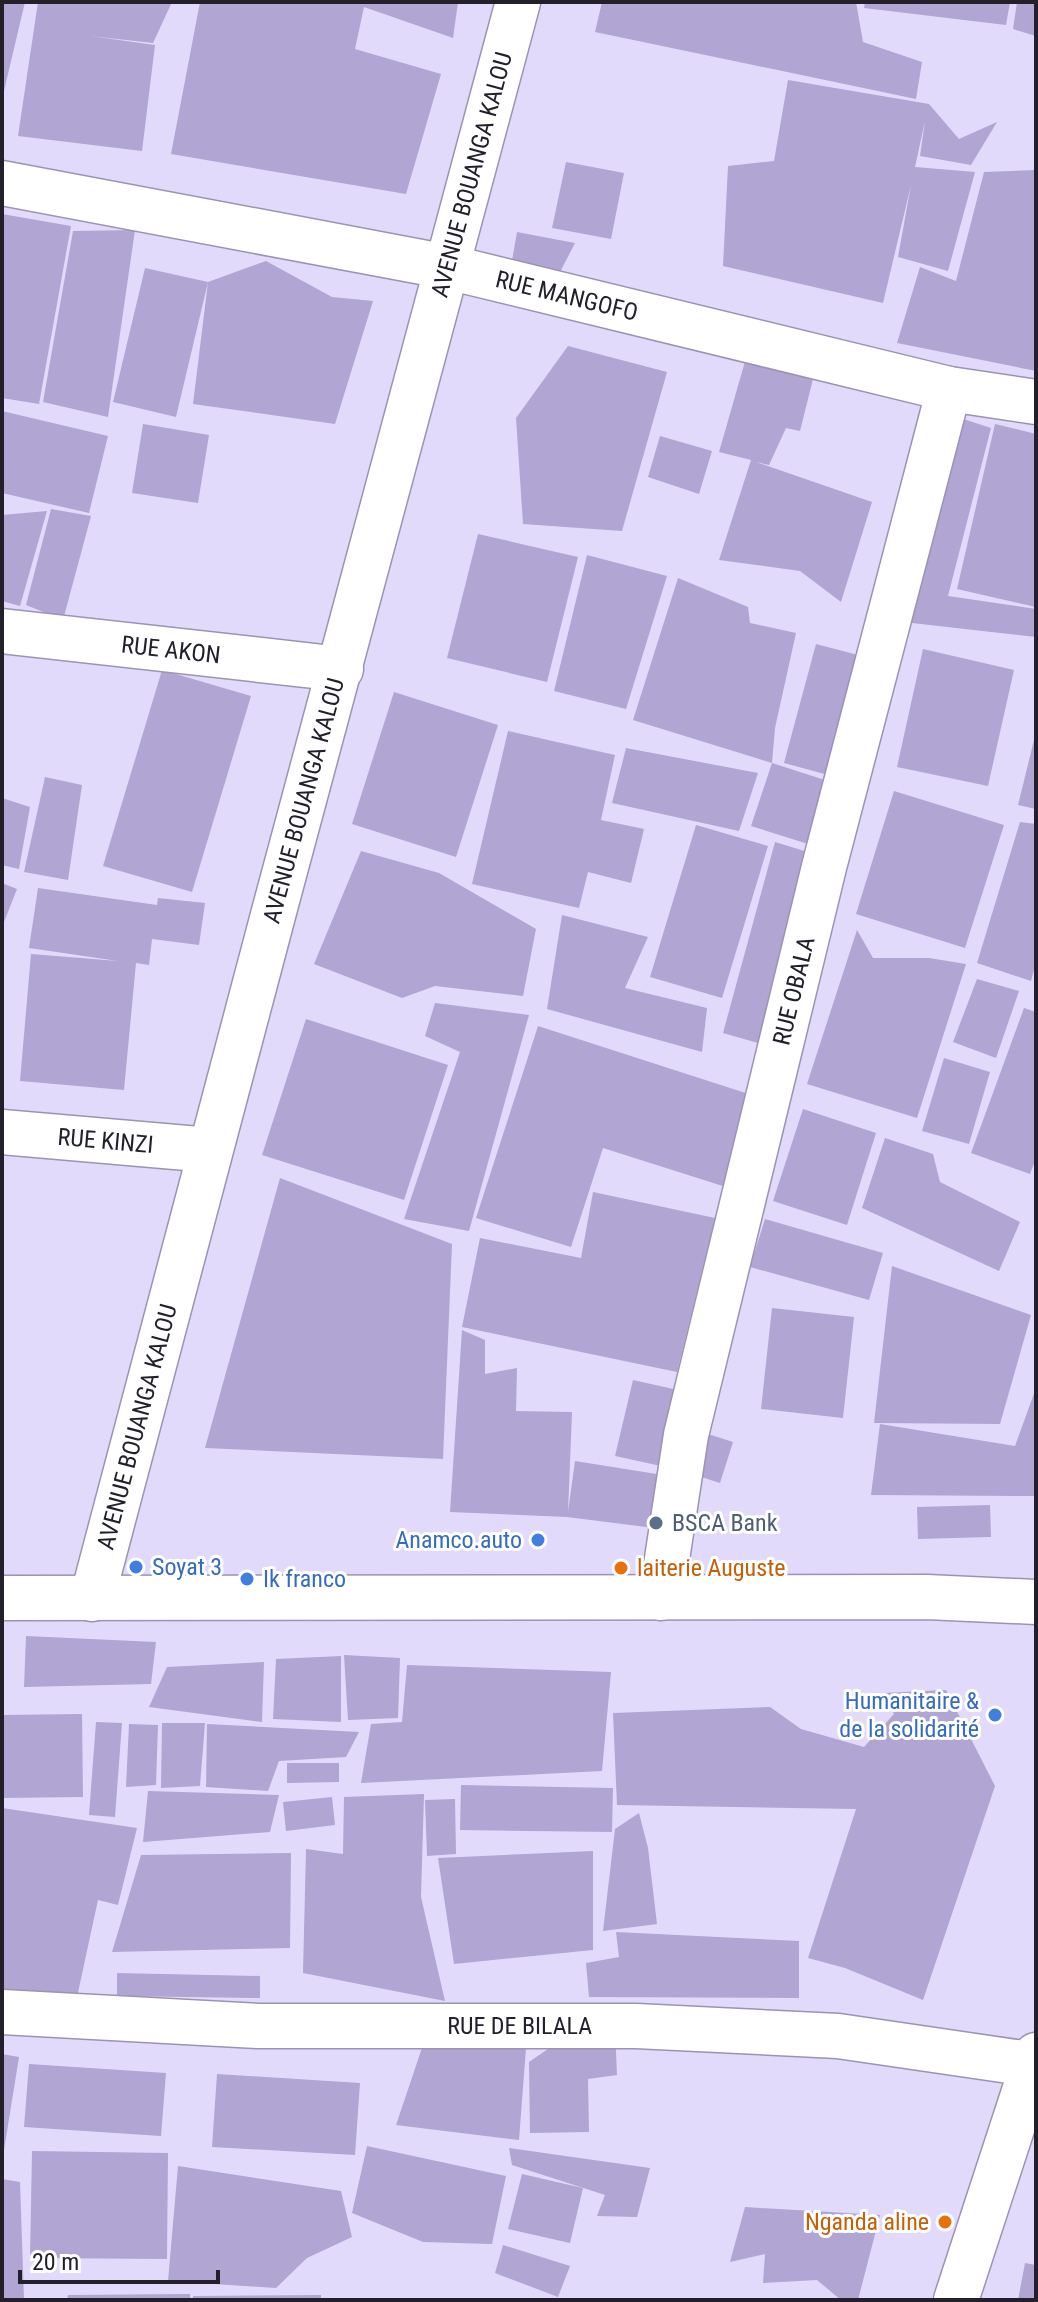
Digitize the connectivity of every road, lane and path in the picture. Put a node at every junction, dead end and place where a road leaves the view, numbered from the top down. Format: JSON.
{"nodes":[{"id":1,"x":518,"y":2,"type":"edge"},
{"id":2,"x":2,"y":183,"type":"edge"},
{"id":3,"x":448,"y":267,"type":"junction"},
{"id":4,"x":949,"y":389,"type":"junction"},
{"id":5,"x":1036,"y":402,"type":"edge"},
{"id":6,"x":2,"y":631,"type":"edge"},
{"id":7,"x":341,"y":669,"type":"junction"},
{"id":8,"x":2,"y":1132,"type":"edge"},
{"id":9,"x":210,"y":1150,"type":"junction"},
{"id":10,"x":2,"y":1598,"type":"edge"},
{"id":11,"x":661,"y":1598,"type":"junction"},
{"id":12,"x":92,"y":1599,"type":"junction"},
{"id":13,"x":1036,"y":1602,"type":"edge"},
{"id":14,"x":2,"y":2012,"type":"edge"},
{"id":15,"x":1035,"y":2061,"type":"edge"},
{"id":16,"x":956,"y":2300,"type":"edge"}],
"edges":[{"from":1,"to":3,"type":"street","name":"AVENUE BOUANGA KALOU"},
{"from":2,"to":3,"type":"street","name":"RUE MANGOFO"},
{"from":3,"to":4,"type":"street","name":"RUE MANGOFO"},
{"from":3,"to":7,"type":"street","name":"AVENUE BOUANGA KALOU"},
{"from":4,"to":5,"type":"street","name":"RUE MANGOFO"},
{"from":4,"to":11,"type":"street","name":"RUE OBALA"},
{"from":6,"to":7,"type":"street","name":"RUE AKON"},
{"from":7,"to":9,"type":"street","name":"AVENUE BOUANGA KALOU"},
{"from":8,"to":9,"type":"street","name":"RUE KINZI"},
{"from":9,"to":12,"type":"street","name":"AVENUE BOUANGA KALOU"},
{"from":10,"to":12,"type":"street"},
{"from":11,"to":12,"type":"street"},
{"from":11,"to":13,"type":"street"},
{"from":14,"to":15,"type":"street","name":"RUE DE BILALA"},
{"from":15,"to":16,"type":"street"}]}
